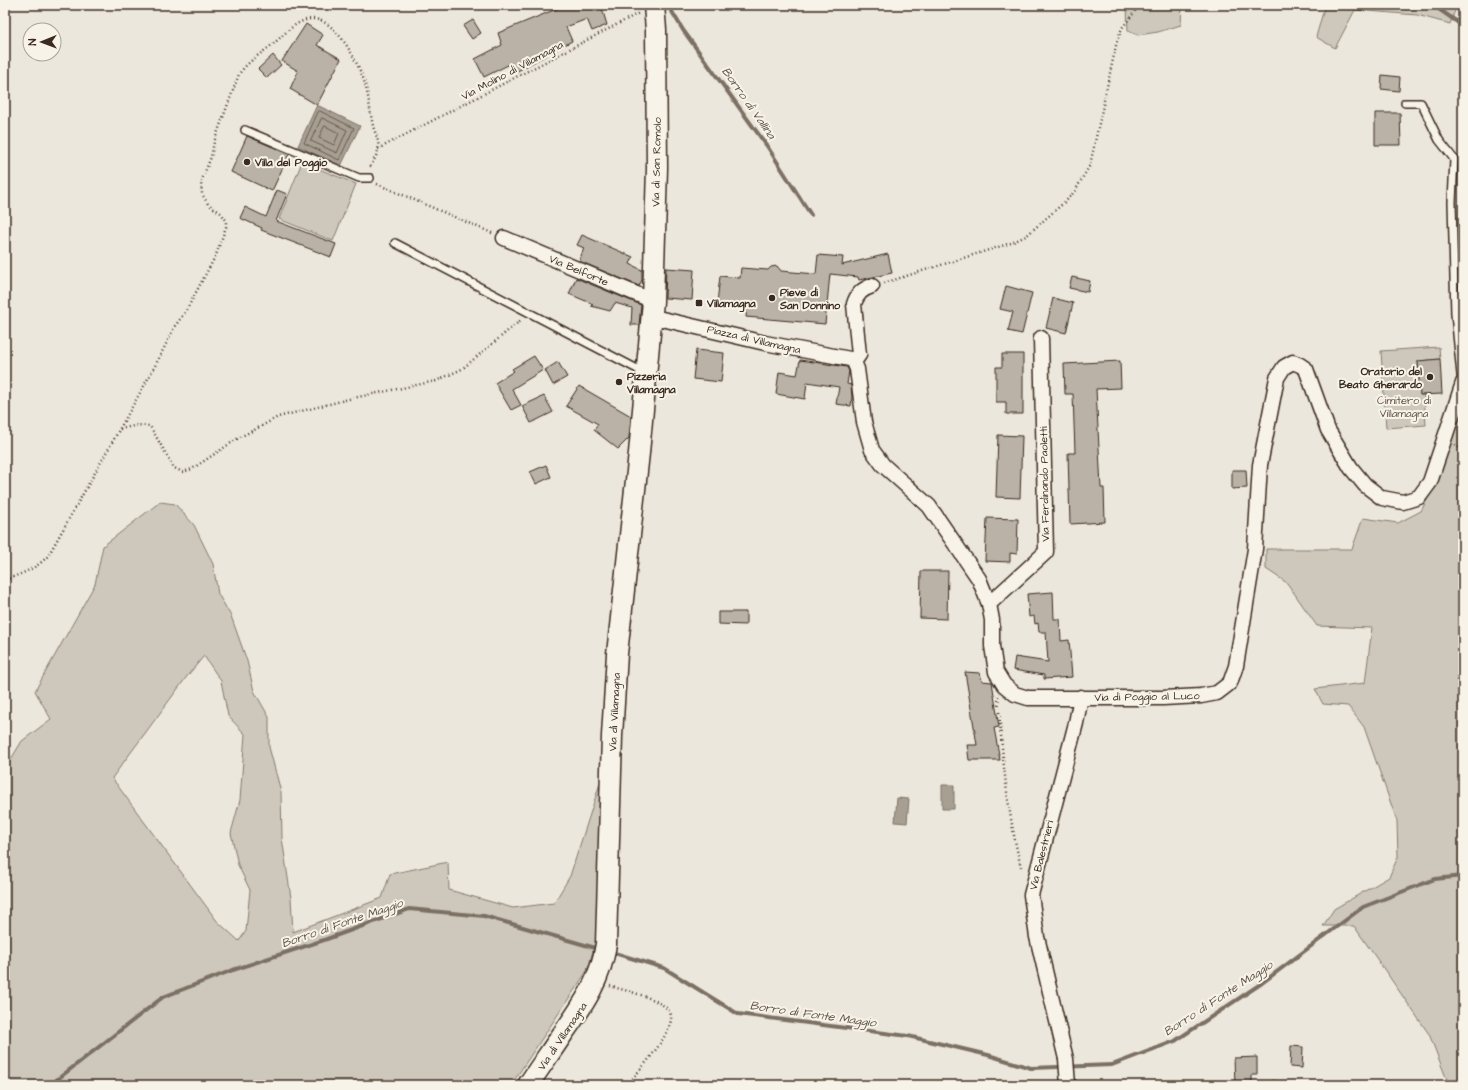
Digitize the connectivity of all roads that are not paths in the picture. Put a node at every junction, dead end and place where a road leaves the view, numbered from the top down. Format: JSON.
{"nodes":[{"id":1,"x":654,"y":6,"type":"edge"},
{"id":2,"x":1405,"y":103,"type":"dead end"},
{"id":3,"x":245,"y":130,"type":"dead end"},
{"id":4,"x":370,"y":178,"type":"road end"},
{"id":5,"x":504,"y":238,"type":"road end"},
{"id":6,"x":395,"y":243,"type":"dead end"},
{"id":7,"x":872,"y":286,"type":"road end"},
{"id":8,"x":653,"y":310,"type":"junction"},
{"id":9,"x":1041,"y":338,"type":"dead end"},
{"id":10,"x":854,"y":362,"type":"junction"},
{"id":11,"x":647,"y":374,"type":"junction"},
{"id":12,"x":1462,"y":385,"type":"edge"},
{"id":13,"x":989,"y":604,"type":"junction"},
{"id":14,"x":1081,"y":697,"type":"junction"},
{"id":15,"x":1068,"y":1080,"type":"edge"},
{"id":16,"x":528,"y":1085,"type":"edge"}],
"edges":[{"from":1,"to":8,"type":"street","name":"Via di San Romolo"},
{"from":2,"to":12,"type":"lane"},
{"from":3,"to":4,"type":"lane"},
{"from":5,"to":8,"type":"street","name":"Via Belforte"},
{"from":6,"to":11,"type":"lane"},
{"from":7,"to":10,"type":"street","name":"Via di Poggio al Luco"},
{"from":8,"to":10,"type":"street","name":"Piazza di Villamagna"},
{"from":8,"to":11,"type":"street","name":"Via di Villamagna"},
{"from":9,"to":13,"type":"street","name":"Via Ferdinando Paoletti"},
{"from":10,"to":13,"type":"street","name":"Via di Poggio al Luco"},
{"from":11,"to":16,"type":"street","name":"Via di Villamagna"},
{"from":12,"to":14,"type":"street","name":"Via di Poggio al Luco"},
{"from":13,"to":14,"type":"street","name":"Via di Poggio al Luco"},
{"from":14,"to":15,"type":"street","name":"Via Balestrieri"}]}
